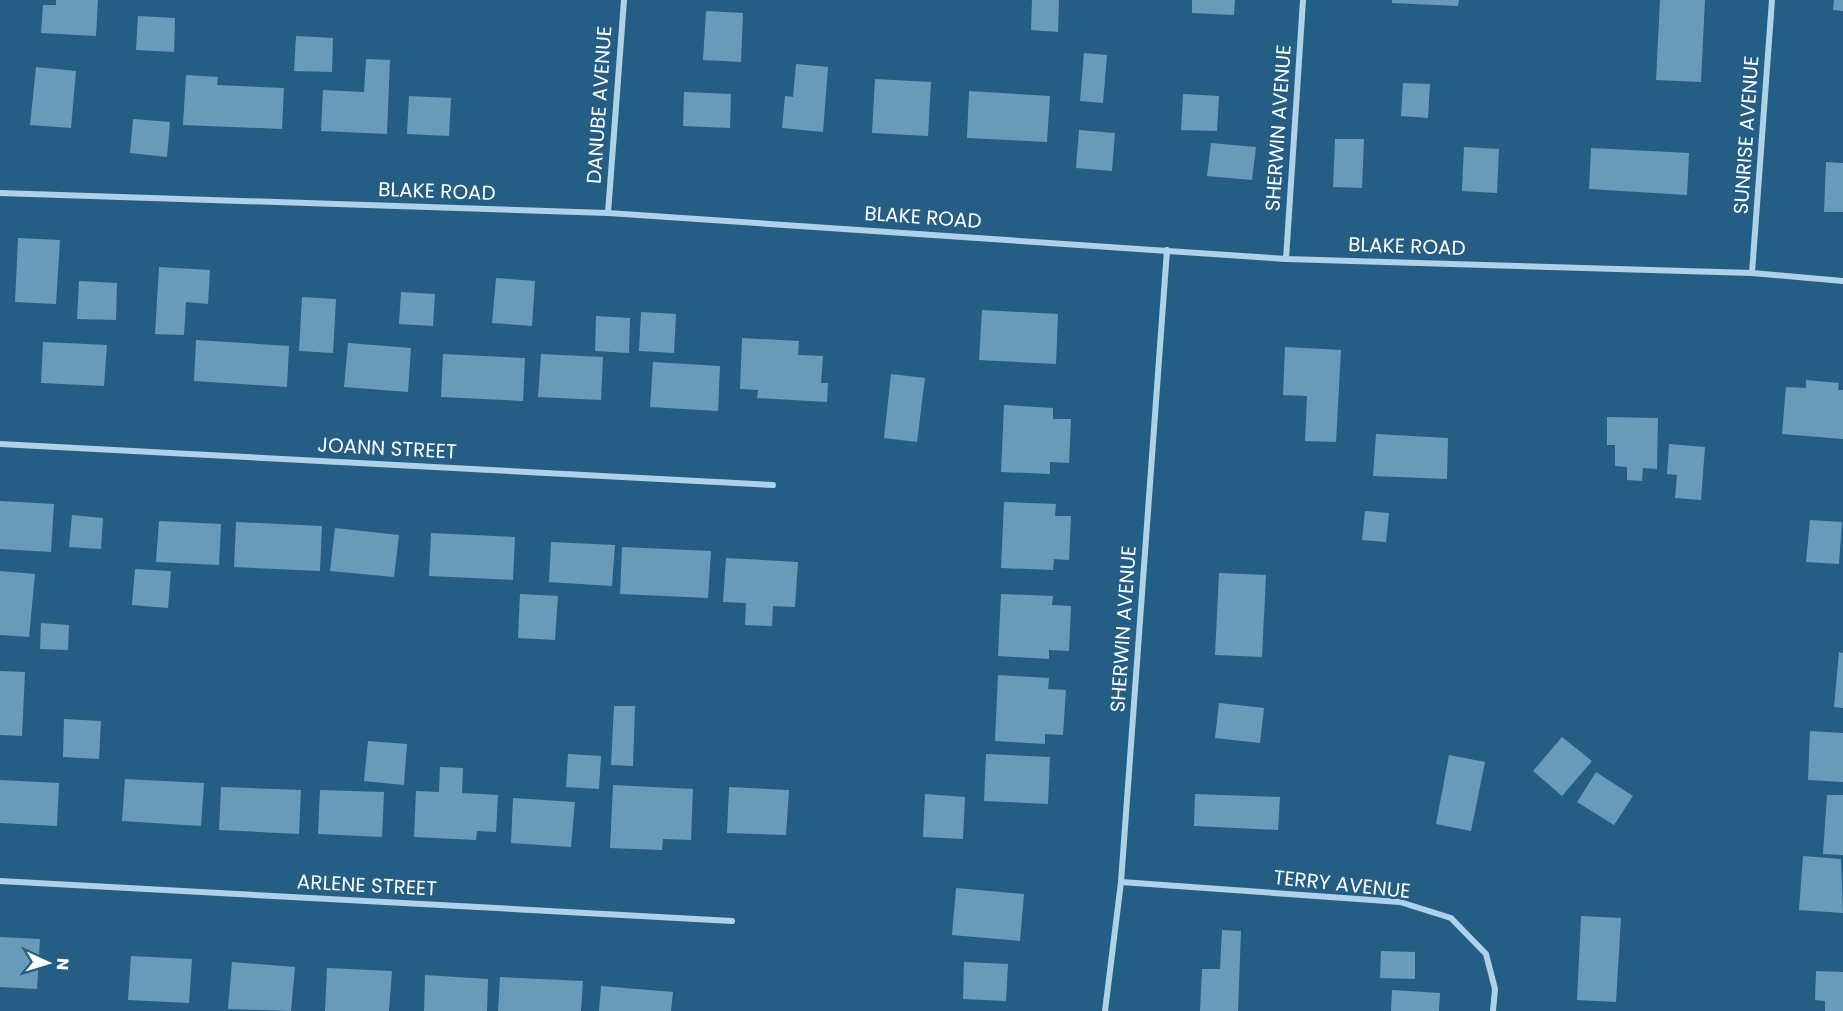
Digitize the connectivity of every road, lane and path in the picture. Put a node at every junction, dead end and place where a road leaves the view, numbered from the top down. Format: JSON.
{"nodes":[{"id":1,"x":624,"y":0,"type":"edge"},
{"id":2,"x":1302,"y":0,"type":"edge"},
{"id":3,"x":1772,"y":0,"type":"edge"},
{"id":4,"x":0,"y":193,"type":"edge"},
{"id":5,"x":608,"y":213,"type":"junction"},
{"id":6,"x":1167,"y":249,"type":"junction"},
{"id":7,"x":1286,"y":259,"type":"junction"},
{"id":8,"x":1752,"y":273,"type":"junction"},
{"id":9,"x":1843,"y":281,"type":"edge"},
{"id":10,"x":0,"y":444,"type":"edge"},
{"id":11,"x":773,"y":485,"type":"dead end"},
{"id":12,"x":0,"y":881,"type":"edge"},
{"id":13,"x":1121,"y":882,"type":"junction"},
{"id":14,"x":732,"y":921,"type":"dead end"},
{"id":15,"x":1105,"y":1011,"type":"edge"},
{"id":16,"x":1493,"y":1011,"type":"edge"}],
"edges":[{"from":1,"to":5,"type":"street","name":"DANUBE AVENUE"},
{"from":2,"to":7,"type":"street","name":"SHERWIN AVENUE"},
{"from":3,"to":8,"type":"street","name":"SUNRISE AVENUE"},
{"from":4,"to":5,"type":"street","name":"BLAKE ROAD"},
{"from":5,"to":6,"type":"street","name":"BLAKE ROAD"},
{"from":6,"to":7,"type":"street","name":"BLAKE ROAD"},
{"from":6,"to":13,"type":"street","name":"SHERWIN AVENUE"},
{"from":7,"to":8,"type":"street","name":"BLAKE ROAD"},
{"from":8,"to":9,"type":"street","name":"BLAKE ROAD"},
{"from":10,"to":11,"type":"street","name":"JOANN STREET"},
{"from":12,"to":14,"type":"street","name":"ARLENE STREET"},
{"from":13,"to":15,"type":"street","name":"SHERWIN AVENUE"},
{"from":13,"to":16,"type":"street","name":"TERRY AVENUE"}]}
